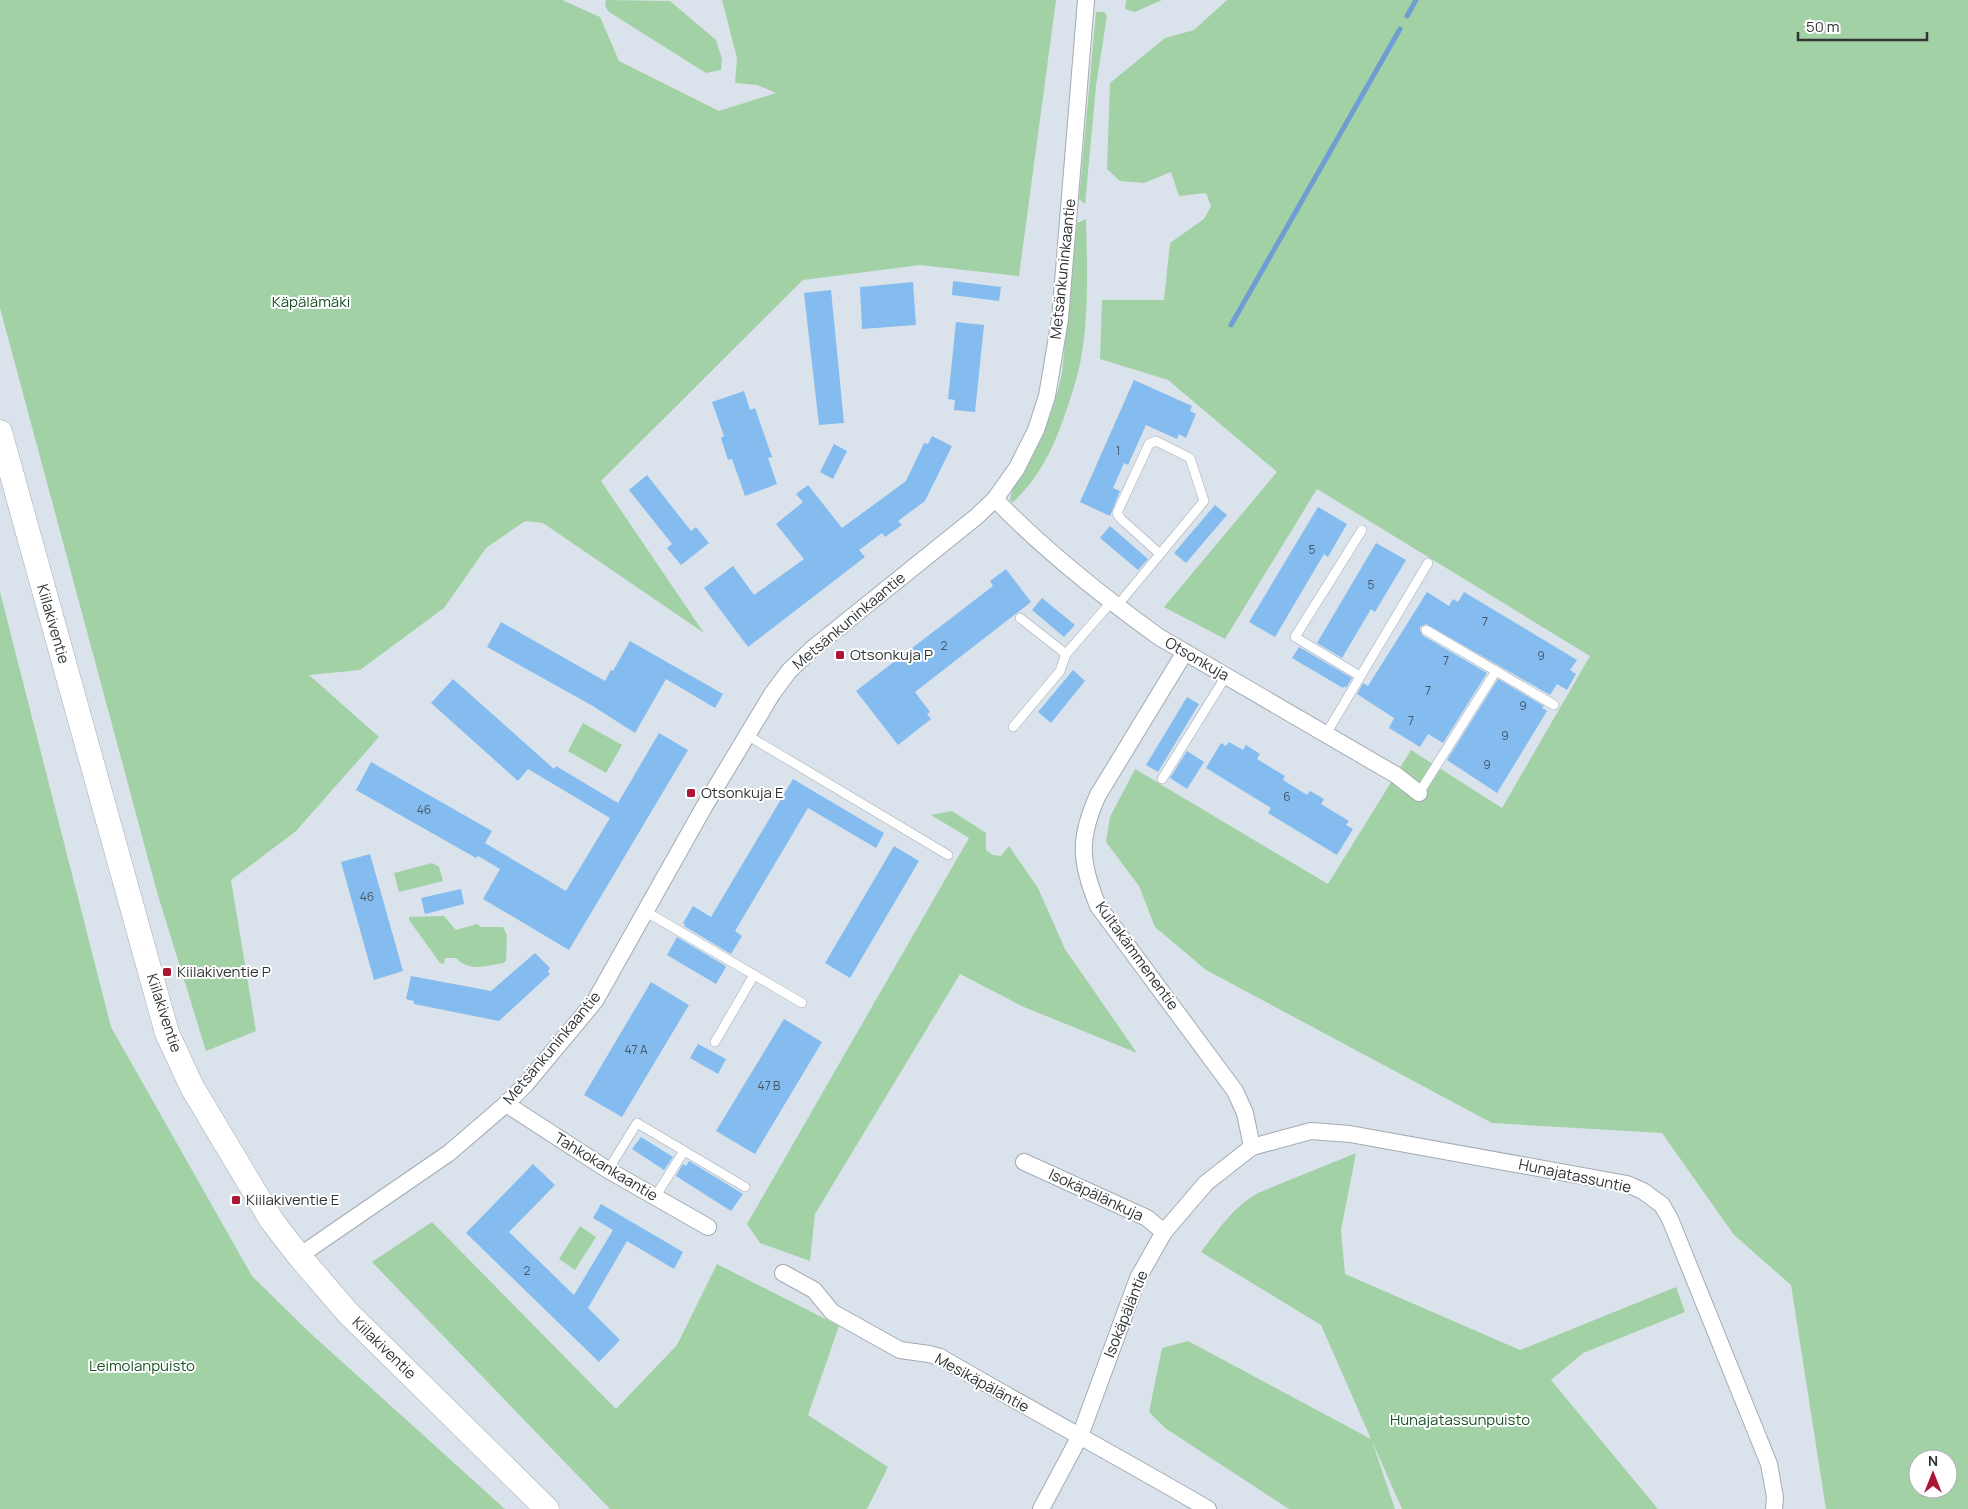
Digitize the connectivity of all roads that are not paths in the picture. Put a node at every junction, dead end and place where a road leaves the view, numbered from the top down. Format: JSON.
{"nodes":[{"id":1,"x":1086,"y":0,"type":"edge"},
{"id":2,"x":0,"y":432,"type":"edge"},
{"id":3,"x":995,"y":499,"type":"junction"},
{"id":4,"x":1362,"y":530,"type":"dead end"},
{"id":5,"x":1160,"y":554,"type":"junction"},
{"id":6,"x":1428,"y":563,"type":"dead end"},
{"id":7,"x":1114,"y":604,"type":"junction"},
{"id":8,"x":1020,"y":618,"type":"dead end"},
{"id":9,"x":1426,"y":630,"type":"dead end"},
{"id":10,"x":1185,"y":652,"type":"junction"},
{"id":11,"x":1066,"y":654,"type":"junction"},
{"id":12,"x":1496,"y":671,"type":"junction"},
{"id":13,"x":1226,"y":676,"type":"junction"},
{"id":14,"x":1360,"y":676,"type":"junction"},
{"id":15,"x":1554,"y":705,"type":"dead end"},
{"id":16,"x":1012,"y":727,"type":"dead end"},
{"id":17,"x":1326,"y":734,"type":"junction"},
{"id":18,"x":747,"y":735,"type":"junction"},
{"id":19,"x":1162,"y":779,"type":"dead end"},
{"id":20,"x":1419,"y":793,"type":"joint"},
{"id":21,"x":948,"y":855,"type":"dead end"},
{"id":22,"x":645,"y":911,"type":"junction"},
{"id":23,"x":754,"y":975,"type":"junction"},
{"id":24,"x":802,"y":1003,"type":"dead end"},
{"id":25,"x":715,"y":1042,"type":"dead end"},
{"id":26,"x":506,"y":1104,"type":"junction"},
{"id":27,"x":1252,"y":1147,"type":"junction"},
{"id":28,"x":684,"y":1151,"type":"junction"},
{"id":29,"x":1024,"y":1162,"type":"dead end"},
{"id":30,"x":608,"y":1170,"type":"junction"},
{"id":31,"x":745,"y":1187,"type":"dead end"},
{"id":32,"x":655,"y":1197,"type":"junction"},
{"id":33,"x":708,"y":1227,"type":"dead end"},
{"id":34,"x":1164,"y":1232,"type":"junction"},
{"id":35,"x":299,"y":1256,"type":"junction"},
{"id":36,"x":783,"y":1273,"type":"dead end"},
{"id":37,"x":1080,"y":1436,"type":"junction"},
{"id":38,"x":548,"y":1509,"type":"edge"},
{"id":39,"x":1041,"y":1509,"type":"edge"},
{"id":40,"x":1208,"y":1509,"type":"edge"},
{"id":41,"x":1774,"y":1509,"type":"edge"}],
"edges":[{"from":1,"to":3,"type":"street","name":"Metsänkuninkaantie"},
{"from":2,"to":35,"type":"street","name":"Kiilakiventie"},
{"from":3,"to":7,"type":"street","name":"Otsonkuja"},
{"from":3,"to":18,"type":"street","name":"Metsänkuninkaantie"},
{"from":4,"to":14,"type":"lane"},
{"from":5,"to":5,"type":"lane"},
{"from":5,"to":7,"type":"lane"},
{"from":6,"to":14,"type":"lane"},
{"from":7,"to":10,"type":"street","name":"Otsonkuja"},
{"from":7,"to":11,"type":"lane"},
{"from":8,"to":11,"type":"lane"},
{"from":9,"to":12,"type":"lane"},
{"from":10,"to":13,"type":"street","name":"Otsonkuja"},
{"from":10,"to":27,"type":"street","name":"Kultakämmenentie"},
{"from":11,"to":16,"type":"lane"},
{"from":12,"to":15,"type":"lane"},
{"from":12,"to":20,"type":"lane"},
{"from":13,"to":17,"type":"street","name":"Otsonkuja"},
{"from":13,"to":19,"type":"lane"},
{"from":14,"to":17,"type":"lane"},
{"from":17,"to":20,"type":"street","name":"Otsonkuja"},
{"from":18,"to":21,"type":"lane"},
{"from":18,"to":22,"type":"street","name":"Metsänkuninkaantie"},
{"from":22,"to":23,"type":"lane"},
{"from":22,"to":26,"type":"street","name":"Metsänkuninkaantie"},
{"from":23,"to":24,"type":"lane"},
{"from":23,"to":25,"type":"lane"},
{"from":26,"to":30,"type":"street","name":"Tahkokankaantie"},
{"from":26,"to":35,"type":"street","name":"Metsänkuninkaantie"},
{"from":27,"to":34,"type":"street","name":"Isokäpäläntie"},
{"from":27,"to":41,"type":"street","name":"Hunajatassuntie"},
{"from":28,"to":30,"type":"lane"},
{"from":28,"to":31,"type":"lane"},
{"from":28,"to":32,"type":"lane"},
{"from":29,"to":34,"type":"street","name":"Isokäpälänkuja"},
{"from":30,"to":32,"type":"street","name":"Tahkokankaantie"},
{"from":32,"to":33,"type":"street","name":"Tahkokankaantie"},
{"from":34,"to":37,"type":"street","name":"Isokäpäläntie"},
{"from":35,"to":38,"type":"street","name":"Kiilakiventie"},
{"from":36,"to":37,"type":"street","name":"Mesikäpäläntie"},
{"from":37,"to":39,"type":"street","name":"Isokäpäläntie"},
{"from":37,"to":40,"type":"street","name":"Mesikäpäläntie"}]}
